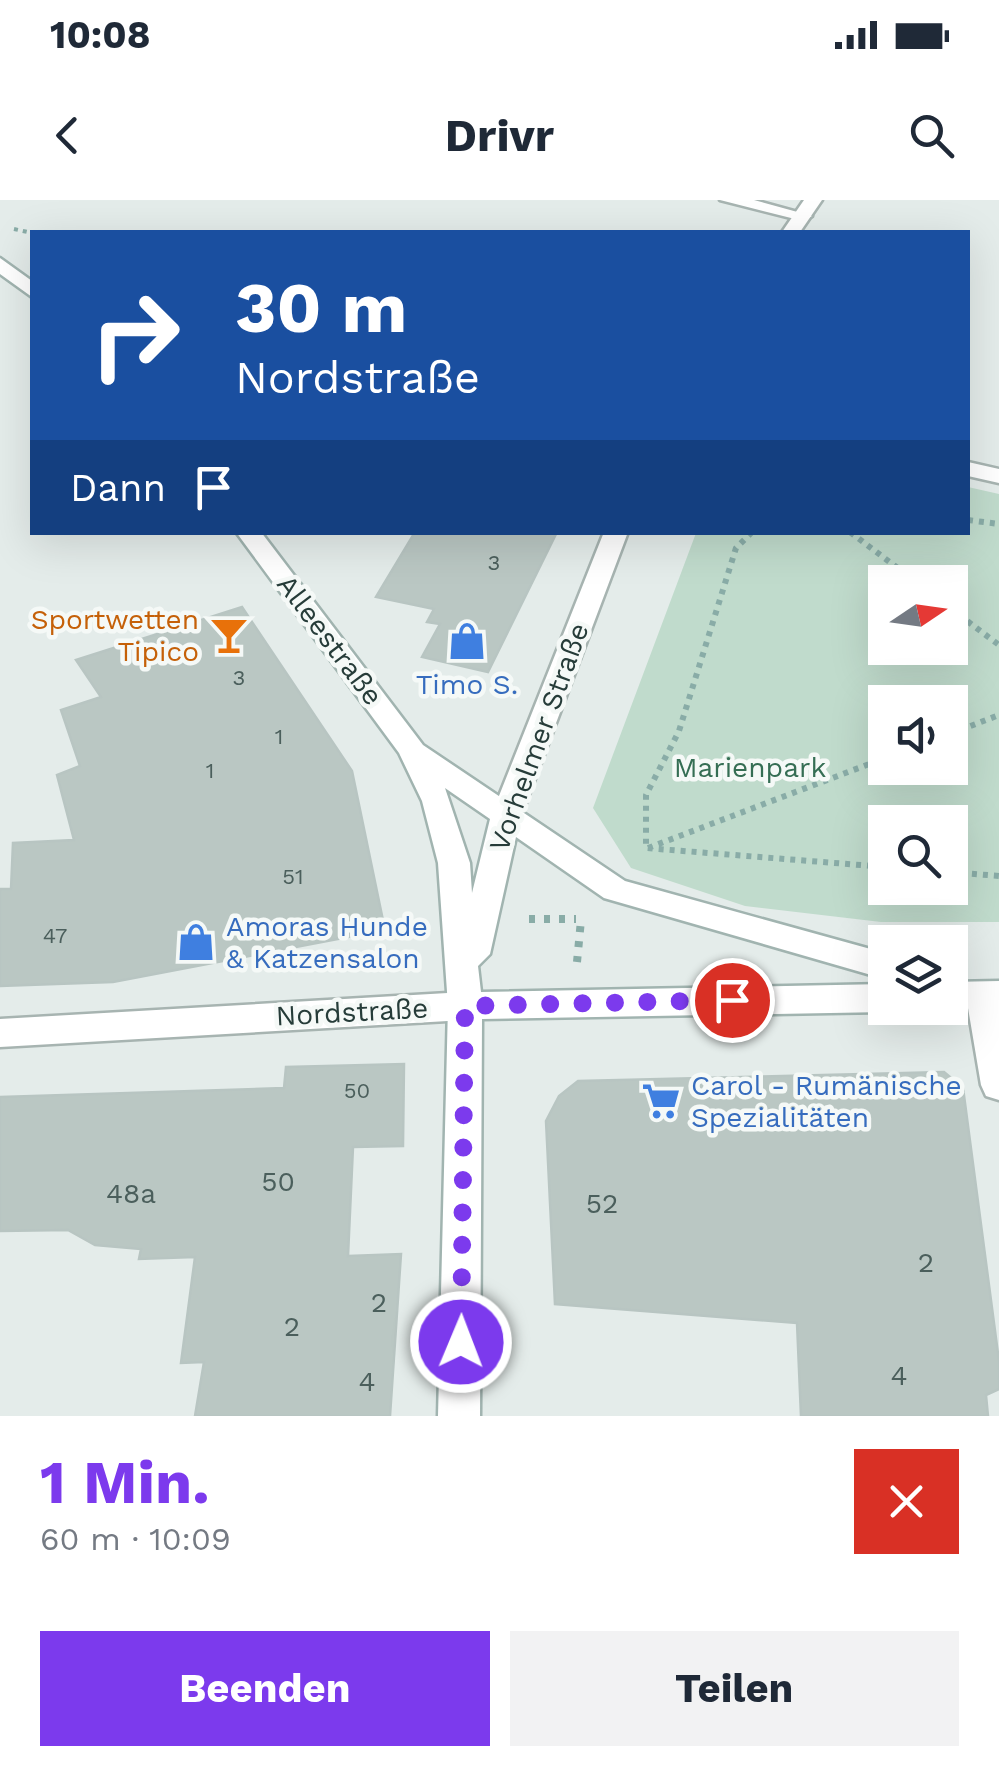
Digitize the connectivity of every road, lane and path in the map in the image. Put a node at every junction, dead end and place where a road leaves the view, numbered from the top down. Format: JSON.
{"nodes":[{"id":1,"x":729,"y":200,"type":"edge"},
{"id":2,"x":802,"y":216,"type":"edge"},
{"id":3,"x":0,"y":264,"type":"edge"},
{"id":4,"x":30,"y":289,"type":"edge"},
{"id":5,"x":970,"y":469,"type":"edge"},
{"id":6,"x":999,"y":476,"type":"edge"},
{"id":7,"x":970,"y":520,"type":"edge"},
{"id":8,"x":999,"y":524,"type":"edge"},
{"id":9,"x":250,"y":535,"type":"edge"},
{"id":10,"x":615,"y":535,"type":"edge"},
{"id":11,"x":749,"y":535,"type":"edge"},
{"id":12,"x":854,"y":535,"type":"edge"},
{"id":13,"x":894,"y":565,"type":"edge"},
{"id":14,"x":968,"y":622,"type":"edge"},
{"id":15,"x":999,"y":645,"type":"edge"},
{"id":16,"x":999,"y":716,"type":"edge"},
{"id":17,"x":968,"y":727,"type":"edge"},
{"id":18,"x":411,"y":749,"type":"junction"},
{"id":19,"x":868,"y":764,"type":"edge"},
{"id":20,"x":506,"y":816,"type":"junction"},
{"id":21,"x":646,"y":848,"type":"junction"},
{"id":22,"x":868,"y":866,"type":"edge"},
{"id":23,"x":968,"y":873,"type":"edge"},
{"id":24,"x":999,"y":876,"type":"edge"},
{"id":25,"x":615,"y":890,"type":"junction"},
{"id":26,"x":480,"y":920,"type":"junction"},
{"id":27,"x":868,"y":961,"type":"edge"},
{"id":28,"x":971,"y":993,"type":"edge"},
{"id":29,"x":868,"y":998,"type":"edge"},
{"id":30,"x":465,"y":1006,"type":"junction"},
{"id":31,"x":0,"y":1033,"type":"edge"},
{"id":32,"x":999,"y":1085,"type":"edge"},
{"id":33,"x":460,"y":1416,"type":"edge"}],
"edges":[{"from":1,"to":2,"type":"main road"},
{"from":3,"to":4,"type":"main road"},
{"from":5,"to":6,"type":"main road"},
{"from":7,"to":8,"type":"path"},
{"from":9,"to":18,"type":"main road","name":"Alleestraße"},
{"from":10,"to":20,"type":"main road","name":"Vorhelmer Straße"},
{"from":11,"to":21,"type":"path"},
{"from":12,"to":13,"type":"path"},
{"from":14,"to":15,"type":"path"},
{"from":16,"to":17,"type":"path"},
{"from":18,"to":20,"type":"main road","name":"Alleestraße"},
{"from":18,"to":30,"type":"main road","name":"Alleestraße"},
{"from":19,"to":21,"type":"path"},
{"from":20,"to":25,"type":"main road","name":"Alleestraße"},
{"from":20,"to":26,"type":"main road","name":"Vorhelmer Straße"},
{"from":21,"to":22,"type":"path"},
{"from":21,"to":25,"type":"path"},
{"from":23,"to":24,"type":"path"},
{"from":25,"to":26,"type":"path"},
{"from":25,"to":27,"type":"main road","name":"Alleestraße"},
{"from":26,"to":30,"type":"main road","name":"Vorhelmer Straße"},
{"from":28,"to":32,"type":"main road"},
{"from":29,"to":30,"type":"main road","name":"Nordstraße"},
{"from":30,"to":31,"type":"main road","name":"Nordstraße"},
{"from":30,"to":33,"type":"main road"}]}
